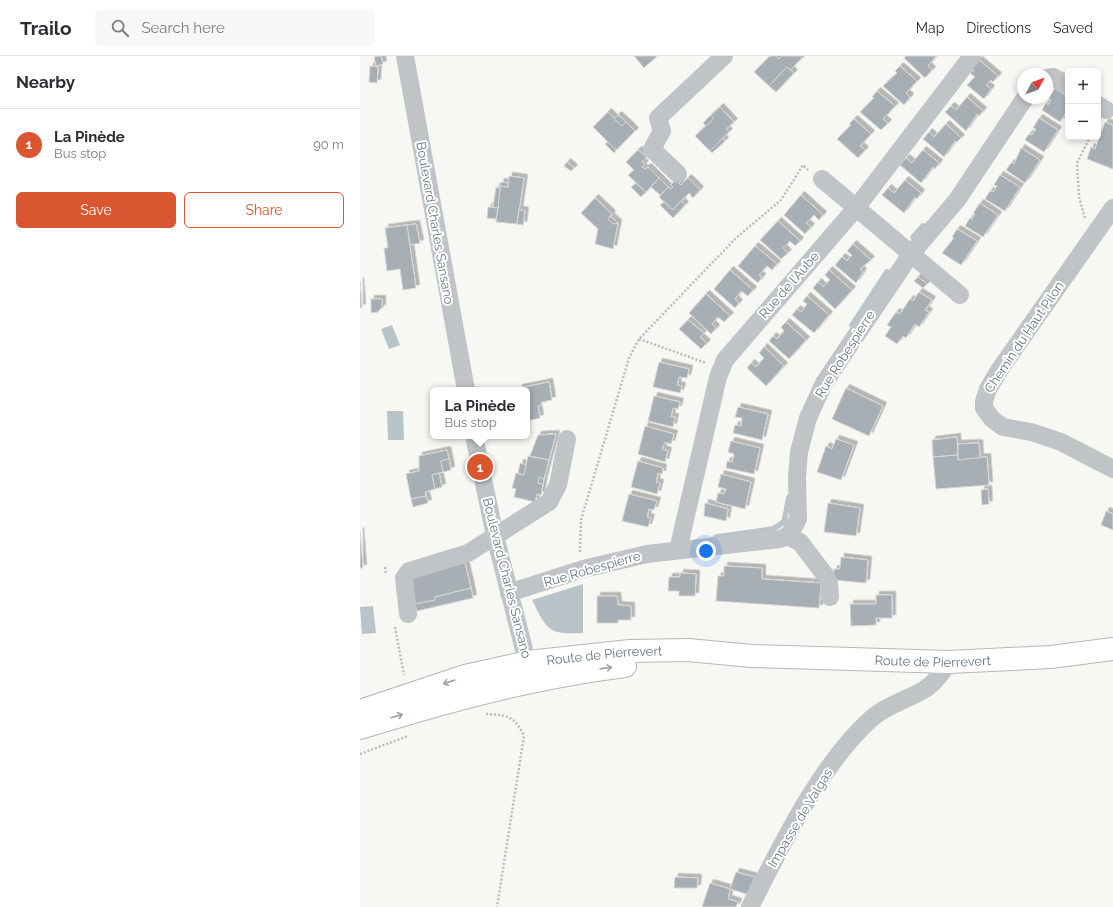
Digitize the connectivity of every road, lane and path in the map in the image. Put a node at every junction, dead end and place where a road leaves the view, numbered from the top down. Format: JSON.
{"nodes":[{"id":1,"x":405,"y":56,"type":"edge"},
{"id":2,"x":724,"y":56,"type":"edge"},
{"id":3,"x":972,"y":56,"type":"edge"},
{"id":4,"x":1053,"y":77,"type":"edge"},
{"id":5,"x":1065,"y":83,"type":"edge"},
{"id":6,"x":1021,"y":104,"type":"edge"},
{"id":7,"x":1088,"y":140,"type":"edge"},
{"id":8,"x":678,"y":174,"type":"dead end"},
{"id":9,"x":822,"y":179,"type":"joint"},
{"id":10,"x":856,"y":208,"type":"junction"},
{"id":11,"x":1113,"y":208,"type":"edge"},
{"id":12,"x":1091,"y":240,"type":"junction"},
{"id":13,"x":911,"y":254,"type":"junction"},
{"id":14,"x":960,"y":295,"type":"dead end"},
{"id":15,"x":639,"y":339,"type":"junction"},
{"id":16,"x":720,"y":369,"type":"junction"},
{"id":17,"x":465,"y":387,"type":"edge"},
{"id":18,"x":475,"y":439,"type":"edge"},
{"id":19,"x":567,"y":440,"type":"dead end"},
{"id":20,"x":1112,"y":466,"type":"edge"},
{"id":21,"x":495,"y":536,"type":"junction"},
{"id":22,"x":787,"y":536,"type":"junction"},
{"id":23,"x":678,"y":550,"type":"junction"},
{"id":24,"x":385,"y":567,"type":"dead end"},
{"id":25,"x":583,"y":569,"type":"junction"},
{"id":26,"x":388,"y":583,"type":"dead end"},
{"id":27,"x":509,"y":594,"type":"junction"},
{"id":28,"x":830,"y":597,"type":"dead end"},
{"id":29,"x":401,"y":617,"type":"joint"},
{"id":30,"x":1113,"y":649,"type":"edge"},
{"id":31,"x":752,"y":656,"type":"junction"},
{"id":32,"x":949,"y":662,"type":"junction"},
{"id":33,"x":532,"y":671,"type":"junction"},
{"id":34,"x":409,"y":695,"type":"junction"},
{"id":35,"x":360,"y":711,"type":"edge"},
{"id":36,"x":482,"y":714,"type":"dead end"},
{"id":37,"x":360,"y":728,"type":"edge"},
{"id":38,"x":414,"y":734,"type":"dead end"},
{"id":39,"x":360,"y":754,"type":"edge"},
{"id":40,"x":497,"y":907,"type":"edge"},
{"id":41,"x":750,"y":907,"type":"edge"}],
"edges":[{"from":1,"to":17,"type":"street","name":"Boulevard Charles Sansano"},
{"from":2,"to":8,"type":"street"},
{"from":3,"to":10,"type":"street","name":"Rue de l'Aube"},
{"from":4,"to":5,"type":"street"},
{"from":6,"to":13,"type":"street","name":"Rue Robespierre"},
{"from":7,"to":12,"type":"path"},
{"from":9,"to":10,"type":"street"},
{"from":9,"to":15,"type":"path"},
{"from":10,"to":13,"type":"street"},
{"from":10,"to":16,"type":"street","name":"Rue de l'Aube"},
{"from":11,"to":12,"type":"street","name":"Chemin du Haut Pilon"},
{"from":12,"to":20,"type":"street","name":"Chemin du Haut Pilon"},
{"from":13,"to":14,"type":"street"},
{"from":13,"to":22,"type":"street","name":"Rue Robespierre"},
{"from":15,"to":16,"type":"path"},
{"from":15,"to":25,"type":"path"},
{"from":16,"to":23,"type":"street","name":"Rue de l'Aube"},
{"from":18,"to":21,"type":"street","name":"Boulevard Charles Sansano"},
{"from":19,"to":21,"type":"street"},
{"from":21,"to":27,"type":"street","name":"Boulevard Charles Sansano"},
{"from":21,"to":29,"type":"street"},
{"from":22,"to":23,"type":"street","name":"Rue Robespierre"},
{"from":22,"to":28,"type":"street"},
{"from":23,"to":25,"type":"street","name":"Rue Robespierre"},
{"from":24,"to":26,"type":"path"},
{"from":25,"to":27,"type":"street","name":"Rue Robespierre"},
{"from":27,"to":33,"type":"street","name":"Boulevard Charles Sansano"},
{"from":29,"to":34,"type":"path"},
{"from":30,"to":32,"type":"main road","name":"Route de Pierrevert"},
{"from":31,"to":32,"type":"main road","name":"Route de Pierrevert"},
{"from":33,"to":31,"type":"main road","name":"Route de Pierrevert","one_way":true},
{"from":31,"to":33,"type":"main road","name":"Route de Pierrevert"},
{"from":32,"to":41,"type":"street","name":"Impasse de Valgas"},
{"from":33,"to":34,"type":"main road","one_way":true},
{"from":37,"to":33,"type":"main road","one_way":true},
{"from":34,"to":35,"type":"main road"},
{"from":36,"to":40,"type":"path"},
{"from":38,"to":39,"type":"path"}]}
